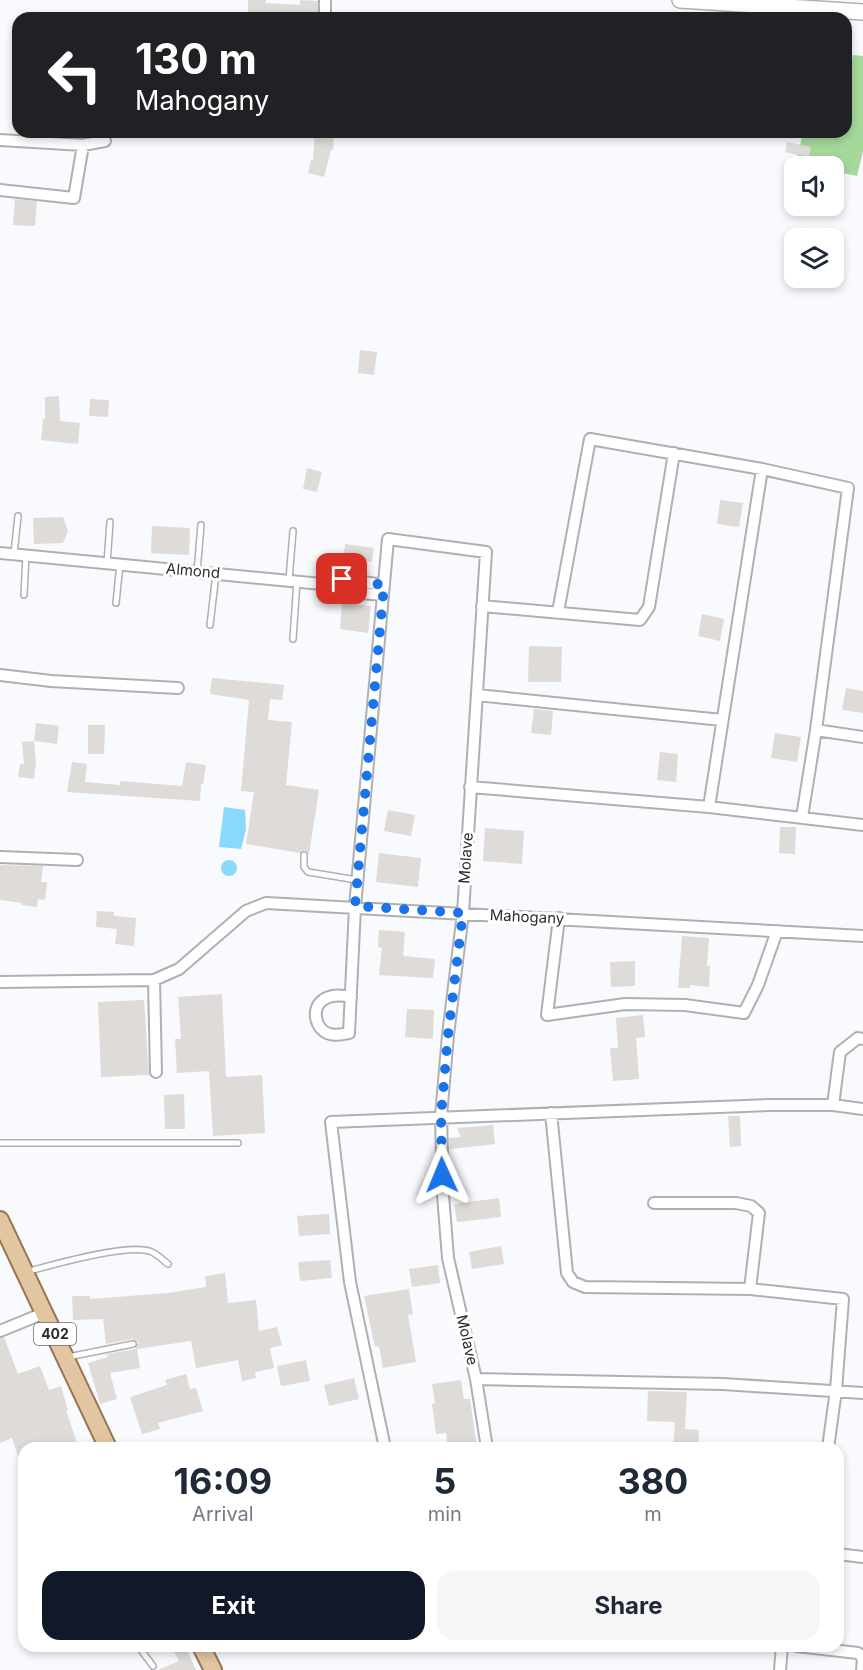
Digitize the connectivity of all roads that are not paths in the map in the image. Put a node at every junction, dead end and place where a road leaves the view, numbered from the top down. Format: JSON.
{"nodes":[{"id":1,"x":680,"y":0,"type":"edge"},
{"id":2,"x":863,"y":12,"type":"edge"},
{"id":3,"x":0,"y":140,"type":"edge"},
{"id":4,"x":105,"y":141,"type":"dead end"},
{"id":5,"x":83,"y":145,"type":"junction"},
{"id":6,"x":0,"y":190,"type":"edge"},
{"id":7,"x":674,"y":453,"type":"junction"},
{"id":8,"x":762,"y":470,"type":"junction"},
{"id":9,"x":18,"y":516,"type":"dead end"},
{"id":10,"x":110,"y":522,"type":"dead end"},
{"id":11,"x":201,"y":525,"type":"dead end"},
{"id":12,"x":293,"y":531,"type":"dead end"},
{"id":13,"x":0,"y":553,"type":"edge"},
{"id":14,"x":20,"y":555,"type":"junction"},
{"id":15,"x":107,"y":563,"type":"junction"},
{"id":16,"x":120,"y":564,"type":"junction"},
{"id":17,"x":197,"y":572,"type":"junction"},
{"id":18,"x":216,"y":574,"type":"junction"},
{"id":19,"x":293,"y":581,"type":"junction"},
{"id":20,"x":383,"y":590,"type":"junction"},
{"id":21,"x":24,"y":596,"type":"dead end"},
{"id":22,"x":116,"y":603,"type":"dead end"},
{"id":23,"x":482,"y":606,"type":"junction"},
{"id":24,"x":558,"y":612,"type":"junction"},
{"id":25,"x":210,"y":625,"type":"dead end"},
{"id":26,"x":293,"y":639,"type":"dead end"},
{"id":27,"x":0,"y":675,"type":"edge"},
{"id":28,"x":178,"y":688,"type":"dead end"},
{"id":29,"x":477,"y":695,"type":"junction"},
{"id":30,"x":722,"y":720,"type":"junction"},
{"id":31,"x":816,"y":730,"type":"junction"},
{"id":32,"x":863,"y":737,"type":"edge"},
{"id":33,"x":470,"y":787,"type":"junction"},
{"id":34,"x":709,"y":807,"type":"junction"},
{"id":35,"x":802,"y":817,"type":"junction"},
{"id":36,"x":863,"y":825,"type":"edge"},
{"id":37,"x":304,"y":855,"type":"dead end"},
{"id":38,"x":0,"y":858,"type":"edge"},
{"id":39,"x":77,"y":860,"type":"dead end"},
{"id":40,"x":357,"y":880,"type":"junction"},
{"id":41,"x":355,"y":906,"type":"junction"},
{"id":42,"x":463,"y":913,"type":"junction"},
{"id":43,"x":559,"y":918,"type":"junction"},
{"id":44,"x":777,"y":931,"type":"junction"},
{"id":45,"x":863,"y":936,"type":"edge"},
{"id":46,"x":154,"y":980,"type":"junction"},
{"id":47,"x":0,"y":982,"type":"edge"},
{"id":48,"x":351,"y":997,"type":"dead end"},
{"id":49,"x":863,"y":1039,"type":"edge"},
{"id":50,"x":156,"y":1072,"type":"dead end"},
{"id":51,"x":833,"y":1105,"type":"junction"},
{"id":52,"x":863,"y":1109,"type":"edge"},
{"id":53,"x":551,"y":1113,"type":"junction"},
{"id":54,"x":441,"y":1116,"type":"junction"},
{"id":55,"x":0,"y":1143,"type":"edge"},
{"id":56,"x":238,"y":1143,"type":"dead end"},
{"id":57,"x":654,"y":1203,"type":"dead end"},
{"id":58,"x":0,"y":1220,"type":"edge"},
{"id":59,"x":168,"y":1264,"type":"dead end"},
{"id":60,"x":24,"y":1273,"type":"junction"},
{"id":61,"x":750,"y":1289,"type":"junction"},
{"id":62,"x":44,"y":1313,"type":"junction"},
{"id":63,"x":0,"y":1331,"type":"edge"},
{"id":64,"x":133,"y":1344,"type":"dead end"},
{"id":65,"x":66,"y":1358,"type":"junction"},
{"id":66,"x":476,"y":1380,"type":"junction"},
{"id":67,"x":836,"y":1390,"type":"junction"},
{"id":68,"x":863,"y":1393,"type":"edge"},
{"id":69,"x":105,"y":1442,"type":"edge"},
{"id":70,"x":384,"y":1442,"type":"edge"},
{"id":71,"x":486,"y":1442,"type":"edge"},
{"id":72,"x":829,"y":1442,"type":"edge"},
{"id":73,"x":844,"y":1555,"type":"edge"},
{"id":74,"x":863,"y":1557,"type":"edge"},
{"id":75,"x":844,"y":1651,"type":"edge"},
{"id":76,"x":143,"y":1652,"type":"edge"},
{"id":77,"x":204,"y":1652,"type":"edge"},
{"id":78,"x":782,"y":1652,"type":"edge"},
{"id":79,"x":153,"y":1665,"type":"dead end"},
{"id":80,"x":213,"y":1670,"type":"edge"},
{"id":81,"x":780,"y":1670,"type":"edge"},
{"id":82,"x":862,"y":1670,"type":"edge"}],
"edges":[{"from":1,"to":2,"type":"street"},
{"from":3,"to":5,"type":"street"},
{"from":4,"to":5,"type":"street"},
{"from":5,"to":6,"type":"street"},
{"from":7,"to":8,"type":"street"},
{"from":7,"to":24,"type":"street"},
{"from":7,"to":24,"type":"street"},
{"from":8,"to":30,"type":"street"},
{"from":8,"to":31,"type":"street"},
{"from":9,"to":14,"type":"lane"},
{"from":10,"to":15,"type":"lane"},
{"from":11,"to":17,"type":"lane"},
{"from":12,"to":19,"type":"lane"},
{"from":13,"to":14,"type":"street","name":"Almond"},
{"from":14,"to":15,"type":"street","name":"Almond"},
{"from":14,"to":21,"type":"lane"},
{"from":15,"to":16,"type":"street","name":"Almond"},
{"from":16,"to":17,"type":"street","name":"Almond"},
{"from":16,"to":22,"type":"lane"},
{"from":17,"to":18,"type":"street","name":"Almond"},
{"from":18,"to":19,"type":"street","name":"Almond"},
{"from":18,"to":25,"type":"lane"},
{"from":19,"to":20,"type":"street","name":"Almond"},
{"from":19,"to":26,"type":"lane"},
{"from":20,"to":23,"type":"street","name":"Molave"},
{"from":20,"to":40,"type":"street"},
{"from":23,"to":24,"type":"street"},
{"from":23,"to":29,"type":"street","name":"Molave"},
{"from":27,"to":28,"type":"street"},
{"from":29,"to":30,"type":"street"},
{"from":29,"to":33,"type":"street","name":"Molave"},
{"from":30,"to":34,"type":"street"},
{"from":31,"to":32,"type":"street"},
{"from":31,"to":35,"type":"street"},
{"from":33,"to":34,"type":"street"},
{"from":33,"to":42,"type":"street","name":"Molave"},
{"from":34,"to":35,"type":"street"},
{"from":35,"to":36,"type":"street"},
{"from":37,"to":40,"type":"lane"},
{"from":38,"to":39,"type":"street"},
{"from":40,"to":41,"type":"street"},
{"from":41,"to":42,"type":"street","name":"Mahogany"},
{"from":41,"to":46,"type":"street","name":"Mahogany"},
{"from":41,"to":48,"type":"street"},
{"from":42,"to":43,"type":"street","name":"Mahogany"},
{"from":42,"to":54,"type":"street","name":"Molave"},
{"from":43,"to":44,"type":"street","name":"Mahogany"},
{"from":43,"to":44,"type":"street"},
{"from":44,"to":45,"type":"street","name":"Mahogany"},
{"from":46,"to":47,"type":"street","name":"Mahogany"},
{"from":46,"to":50,"type":"street"},
{"from":49,"to":51,"type":"street"},
{"from":51,"to":52,"type":"street"},
{"from":51,"to":53,"type":"street"},
{"from":53,"to":54,"type":"street"},
{"from":53,"to":61,"type":"street"},
{"from":54,"to":66,"type":"street","name":"Molave"},
{"from":54,"to":70,"type":"street"},
{"from":55,"to":56,"type":"lane"},
{"from":57,"to":61,"type":"street"},
{"from":58,"to":60,"type":"main road","number":"402"},
{"from":59,"to":60,"type":"lane"},
{"from":60,"to":62,"type":"main road","number":"402"},
{"from":61,"to":67,"type":"street"},
{"from":62,"to":63,"type":"street"},
{"from":62,"to":65,"type":"main road","number":"402"},
{"from":64,"to":65,"type":"lane"},
{"from":65,"to":69,"type":"main road","number":"402"},
{"from":66,"to":67,"type":"street"},
{"from":66,"to":71,"type":"street","name":"Molave"},
{"from":67,"to":68,"type":"street"},
{"from":67,"to":72,"type":"street"},
{"from":73,"to":74,"type":"street"},
{"from":75,"to":82,"type":"street"},
{"from":76,"to":79,"type":"lane"},
{"from":77,"to":80,"type":"main road"},
{"from":78,"to":81,"type":"street"}]}
